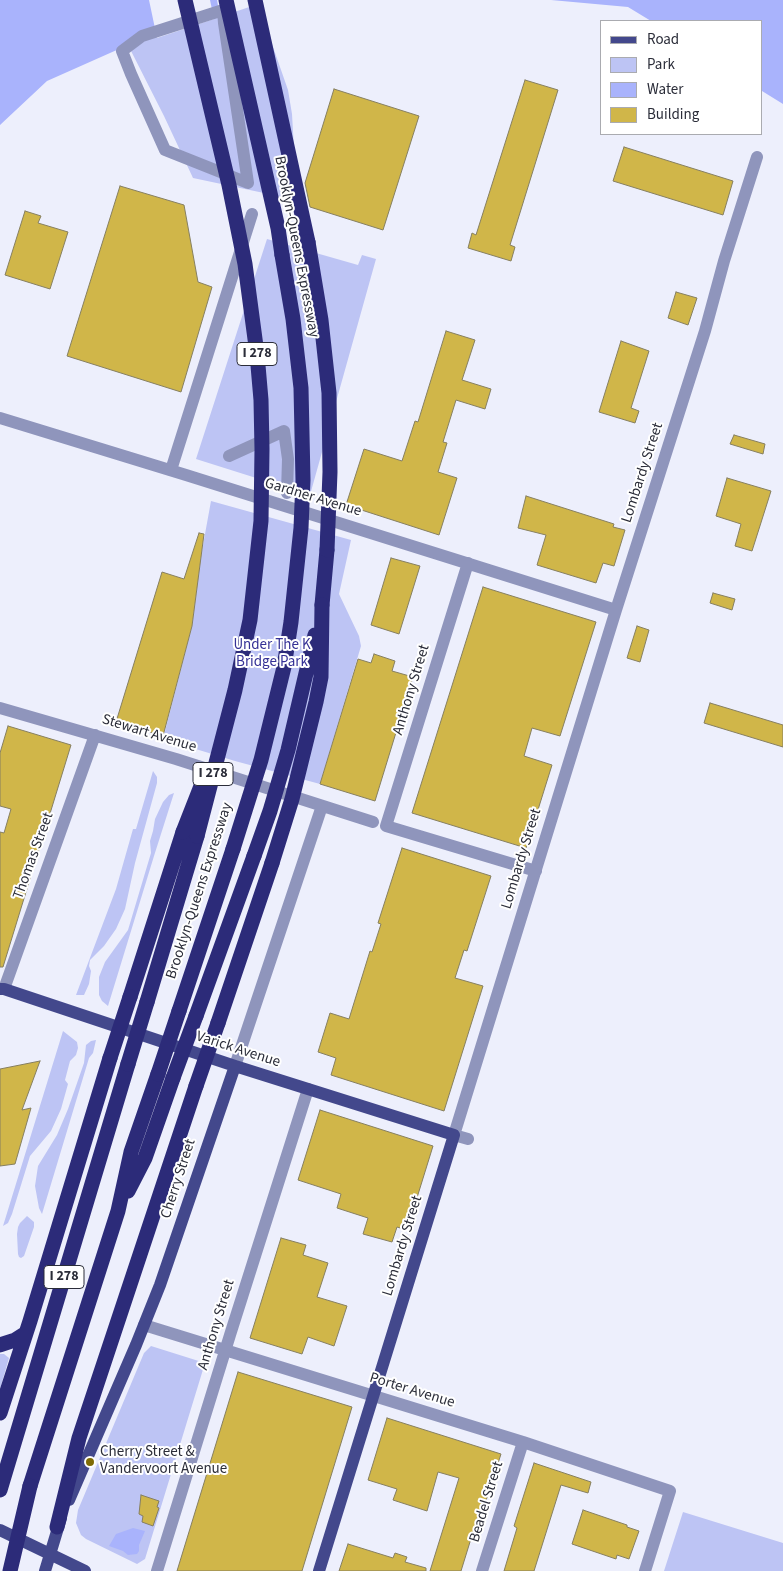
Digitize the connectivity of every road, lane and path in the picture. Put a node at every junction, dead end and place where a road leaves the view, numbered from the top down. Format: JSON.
{"nodes":[{"id":1,"x":185,"y":0,"type":"edge"},
{"id":2,"x":226,"y":0,"type":"edge"},
{"id":3,"x":255,"y":0,"type":"edge"},
{"id":4,"x":122,"y":51,"type":"joint"},
{"id":5,"x":757,"y":157,"type":"dead end"},
{"id":6,"x":252,"y":214,"type":"dead end"},
{"id":7,"x":0,"y":418,"type":"edge"},
{"id":8,"x":229,"y":456,"type":"dead end"},
{"id":9,"x":336,"y":459,"type":"dead end"},
{"id":10,"x":171,"y":470,"type":"junction"},
{"id":11,"x":287,"y":493,"type":"dead end"},
{"id":12,"x":319,"y":516,"type":"junction"},
{"id":13,"x":468,"y":563,"type":"junction"},
{"id":14,"x":322,"y":604,"type":"junction"},
{"id":15,"x":616,"y":610,"type":"junction"},
{"id":16,"x":0,"y":708,"type":"edge"},
{"id":17,"x":95,"y":735,"type":"junction"},
{"id":18,"x":322,"y":806,"type":"junction"},
{"id":19,"x":372,"y":822,"type":"dead end"},
{"id":20,"x":190,"y":834,"type":"junction"},
{"id":21,"x":536,"y":871,"type":"junction"},
{"id":22,"x":2,"y":989,"type":"edge"},
{"id":23,"x":235,"y":1066,"type":"junction"},
{"id":24,"x":308,"y":1089,"type":"junction"},
{"id":25,"x":454,"y":1135,"type":"junction"},
{"id":26,"x":468,"y":1139,"type":"dead end"},
{"id":27,"x":118,"y":1210,"type":"junction"},
{"id":28,"x":144,"y":1324,"type":"junction"},
{"id":29,"x":26,"y":1333,"type":"junction"},
{"id":30,"x":0,"y":1345,"type":"edge"},
{"id":31,"x":226,"y":1350,"type":"junction"},
{"id":32,"x":374,"y":1396,"type":"junction"},
{"id":33,"x":0,"y":1413,"type":"edge"},
{"id":34,"x":523,"y":1442,"type":"junction"},
{"id":35,"x":0,"y":1490,"type":"edge"},
{"id":36,"x":57,"y":1527,"type":"junction"},
{"id":37,"x":0,"y":1530,"type":"edge"},
{"id":38,"x":49,"y":1554,"type":"junction"},
{"id":39,"x":10,"y":1571,"type":"edge"},
{"id":40,"x":45,"y":1571,"type":"edge"},
{"id":41,"x":85,"y":1571,"type":"edge"},
{"id":42,"x":157,"y":1571,"type":"edge"},
{"id":43,"x":319,"y":1571,"type":"edge"},
{"id":44,"x":482,"y":1571,"type":"edge"},
{"id":45,"x":645,"y":1571,"type":"edge"}],
"edges":[{"from":1,"to":20,"type":"highway","name":"Brooklyn-Queens Expressway","number":"I 278","bridge":true},
{"from":2,"to":27,"type":"highway","name":"Brooklyn-Queens Expressway","number":"I 278","bridge":true},
{"from":3,"to":14,"type":"highway","name":"Brooklyn-Queens Expressway","number":"I 278","bridge":true},
{"from":4,"to":4,"type":"street"},
{"from":5,"to":15,"type":"street","name":"Lombardy Street"},
{"from":6,"to":10,"type":"street"},
{"from":7,"to":10,"type":"street","name":"Gardner Avenue"},
{"from":8,"to":11,"type":"street"},
{"from":9,"to":12,"type":"street"},
{"from":10,"to":12,"type":"street","name":"Gardner Avenue"},
{"from":12,"to":13,"type":"street","name":"Gardner Avenue"},
{"from":13,"to":15,"type":"street","name":"Gardner Avenue"},
{"from":13,"to":21,"type":"street","name":"Anthony Street"},
{"from":14,"to":27,"type":"highway","number":"I 278","bridge":true},
{"from":14,"to":36,"type":"highway","bridge":true},
{"from":15,"to":21,"type":"street","name":"Lombardy Street"},
{"from":16,"to":17,"type":"street","name":"Stewart Avenue"},
{"from":17,"to":18,"type":"street","name":"Stewart Avenue"},
{"from":17,"to":22,"type":"street","name":"Thomas Street"},
{"from":18,"to":19,"type":"street","name":"Stewart Avenue"},
{"from":18,"to":23,"type":"street","name":"Cherry Street"},
{"from":20,"to":29,"type":"highway","bridge":true},
{"from":20,"to":35,"type":"highway","name":"Brooklyn-Queens Expressway","number":"I 278","bridge":true},
{"from":21,"to":25,"type":"street","name":"Lombardy Street"},
{"from":22,"to":23,"type":"main road","name":"Varick Avenue"},
{"from":23,"to":24,"type":"main road","name":"Varick Avenue"},
{"from":23,"to":28,"type":"main road","name":"Cherry Street"},
{"from":24,"to":25,"type":"main road","name":"Varick Avenue"},
{"from":24,"to":31,"type":"street","name":"Anthony Street"},
{"from":25,"to":26,"type":"street","name":"Varick Avenue"},
{"from":25,"to":32,"type":"main road","name":"Lombardy Street"},
{"from":27,"to":39,"type":"highway","name":"Brooklyn-Queens Expressway","number":"I 278","bridge":true},
{"from":28,"to":31,"type":"street","name":"Porter Avenue"},
{"from":28,"to":36,"type":"main road","name":"Cherry Street"},
{"from":29,"to":30,"type":"highway"},
{"from":29,"to":33,"type":"highway"},
{"from":31,"to":32,"type":"street","name":"Porter Avenue"},
{"from":31,"to":42,"type":"street","name":"Anthony Street"},
{"from":32,"to":34,"type":"street","name":"Porter Avenue"},
{"from":32,"to":43,"type":"main road","name":"Lombardy Street"},
{"from":34,"to":44,"type":"street","name":"Beadel Street"},
{"from":34,"to":45,"type":"street","name":"Porter Avenue"},
{"from":36,"to":38,"type":"main road","name":"Cherry Street"},
{"from":37,"to":38,"type":"main road"},
{"from":38,"to":40,"type":"main road","name":"Cherry Street"},
{"from":38,"to":41,"type":"main road"}]}
